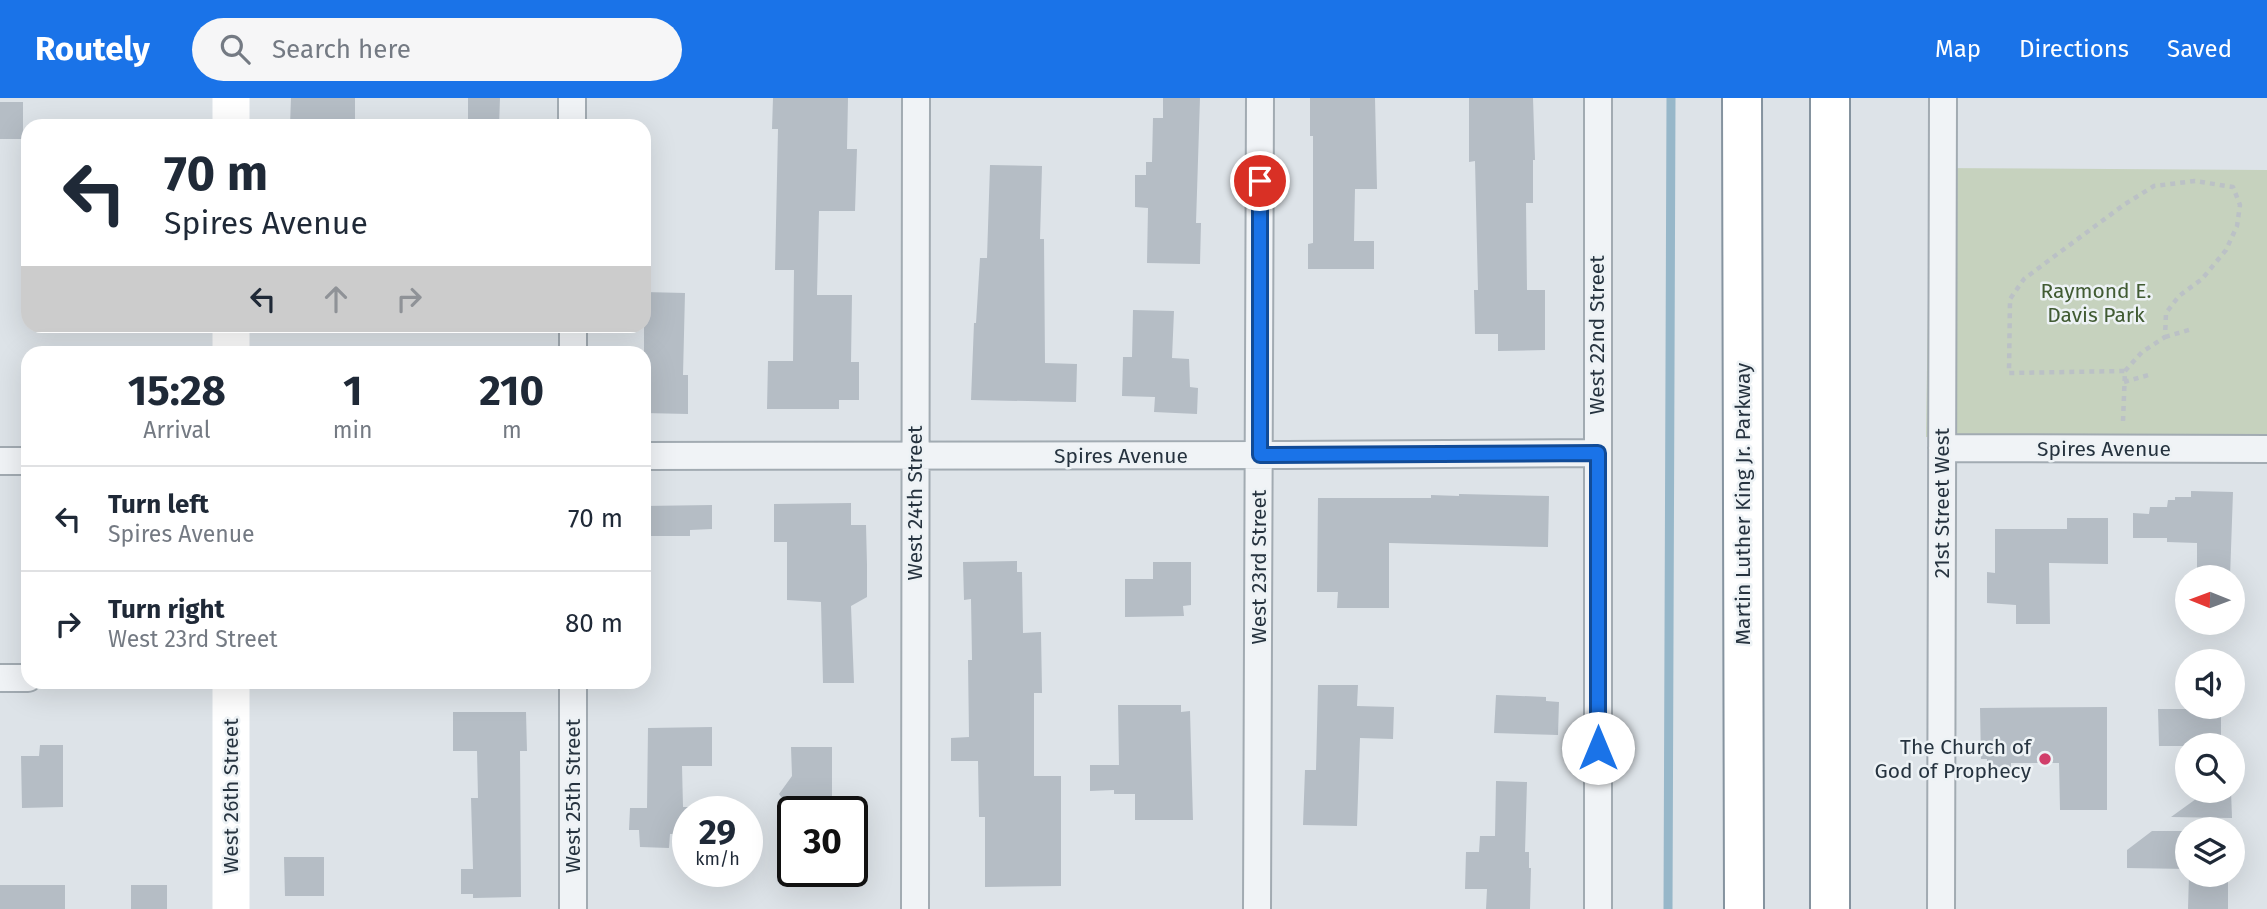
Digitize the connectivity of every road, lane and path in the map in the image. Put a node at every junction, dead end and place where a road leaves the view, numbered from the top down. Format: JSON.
{"nodes":[{"id":1,"x":231,"y":98,"type":"edge"},
{"id":2,"x":572,"y":98,"type":"edge"},
{"id":3,"x":916,"y":98,"type":"edge"},
{"id":4,"x":1260,"y":98,"type":"edge"},
{"id":5,"x":1598,"y":98,"type":"edge"},
{"id":6,"x":1742,"y":98,"type":"edge"},
{"id":7,"x":1830,"y":98,"type":"edge"},
{"id":8,"x":1943,"y":98,"type":"edge"},
{"id":9,"x":231,"y":119,"type":"edge"},
{"id":10,"x":572,"y":119,"type":"edge"},
{"id":11,"x":2192,"y":328,"type":"dead end"},
{"id":12,"x":2165,"y":337,"type":"junction"},
{"id":13,"x":2124,"y":371,"type":"junction"},
{"id":14,"x":2152,"y":374,"type":"dead end"},
{"id":15,"x":2124,"y":382,"type":"junction"},
{"id":16,"x":2123,"y":426,"type":"dead end"},
{"id":17,"x":1942,"y":448,"type":"junction"},
{"id":18,"x":2267,"y":449,"type":"edge"},
{"id":19,"x":1598,"y":453,"type":"junction"},
{"id":20,"x":1260,"y":455,"type":"junction"},
{"id":21,"x":651,"y":456,"type":"edge"},
{"id":22,"x":915,"y":456,"type":"junction"},
{"id":23,"x":0,"y":461,"type":"edge"},
{"id":24,"x":21,"y":461,"type":"edge"},
{"id":25,"x":0,"y":678,"type":"edge"},
{"id":26,"x":21,"y":678,"type":"edge"},
{"id":27,"x":231,"y":689,"type":"edge"},
{"id":28,"x":573,"y":689,"type":"edge"},
{"id":29,"x":231,"y":909,"type":"edge"},
{"id":30,"x":573,"y":909,"type":"edge"},
{"id":31,"x":915,"y":909,"type":"edge"},
{"id":32,"x":1256,"y":909,"type":"edge"},
{"id":33,"x":1598,"y":909,"type":"edge"},
{"id":34,"x":1744,"y":909,"type":"edge"},
{"id":35,"x":1830,"y":909,"type":"edge"},
{"id":36,"x":1941,"y":909,"type":"edge"}],
"edges":[{"from":1,"to":9,"type":"main road"},
{"from":2,"to":10,"type":"street"},
{"from":3,"to":22,"type":"street","name":"West 24th Street"},
{"from":4,"to":20,"type":"street","name":"West 23rd Street"},
{"from":5,"to":19,"type":"street","name":"West 22nd Street"},
{"from":6,"to":34,"type":"highway","name":"Martin Luther King Jr. Parkway"},
{"from":7,"to":35,"type":"highway"},
{"from":8,"to":17,"type":"street","name":"21st Street West"},
{"from":11,"to":12,"type":"path"},
{"from":12,"to":13,"type":"path"},
{"from":12,"to":13,"type":"path"},
{"from":13,"to":15,"type":"path"},
{"from":14,"to":15,"type":"path"},
{"from":15,"to":16,"type":"path"},
{"from":17,"to":18,"type":"street","name":"Spires Avenue"},
{"from":17,"to":36,"type":"street","name":"21st Street West"},
{"from":19,"to":20,"type":"street","name":"Spires Avenue"},
{"from":19,"to":33,"type":"street","name":"West 22nd Street"},
{"from":20,"to":22,"type":"street","name":"Spires Avenue"},
{"from":20,"to":32,"type":"street","name":"West 23rd Street"},
{"from":21,"to":22,"type":"street","name":"Spires Avenue"},
{"from":22,"to":31,"type":"street","name":"West 24th Street"},
{"from":23,"to":24,"type":"street"},
{"from":25,"to":26,"type":"street"},
{"from":27,"to":29,"type":"main road","name":"West 26th Street"},
{"from":28,"to":30,"type":"street","name":"West 25th Street"}]}
